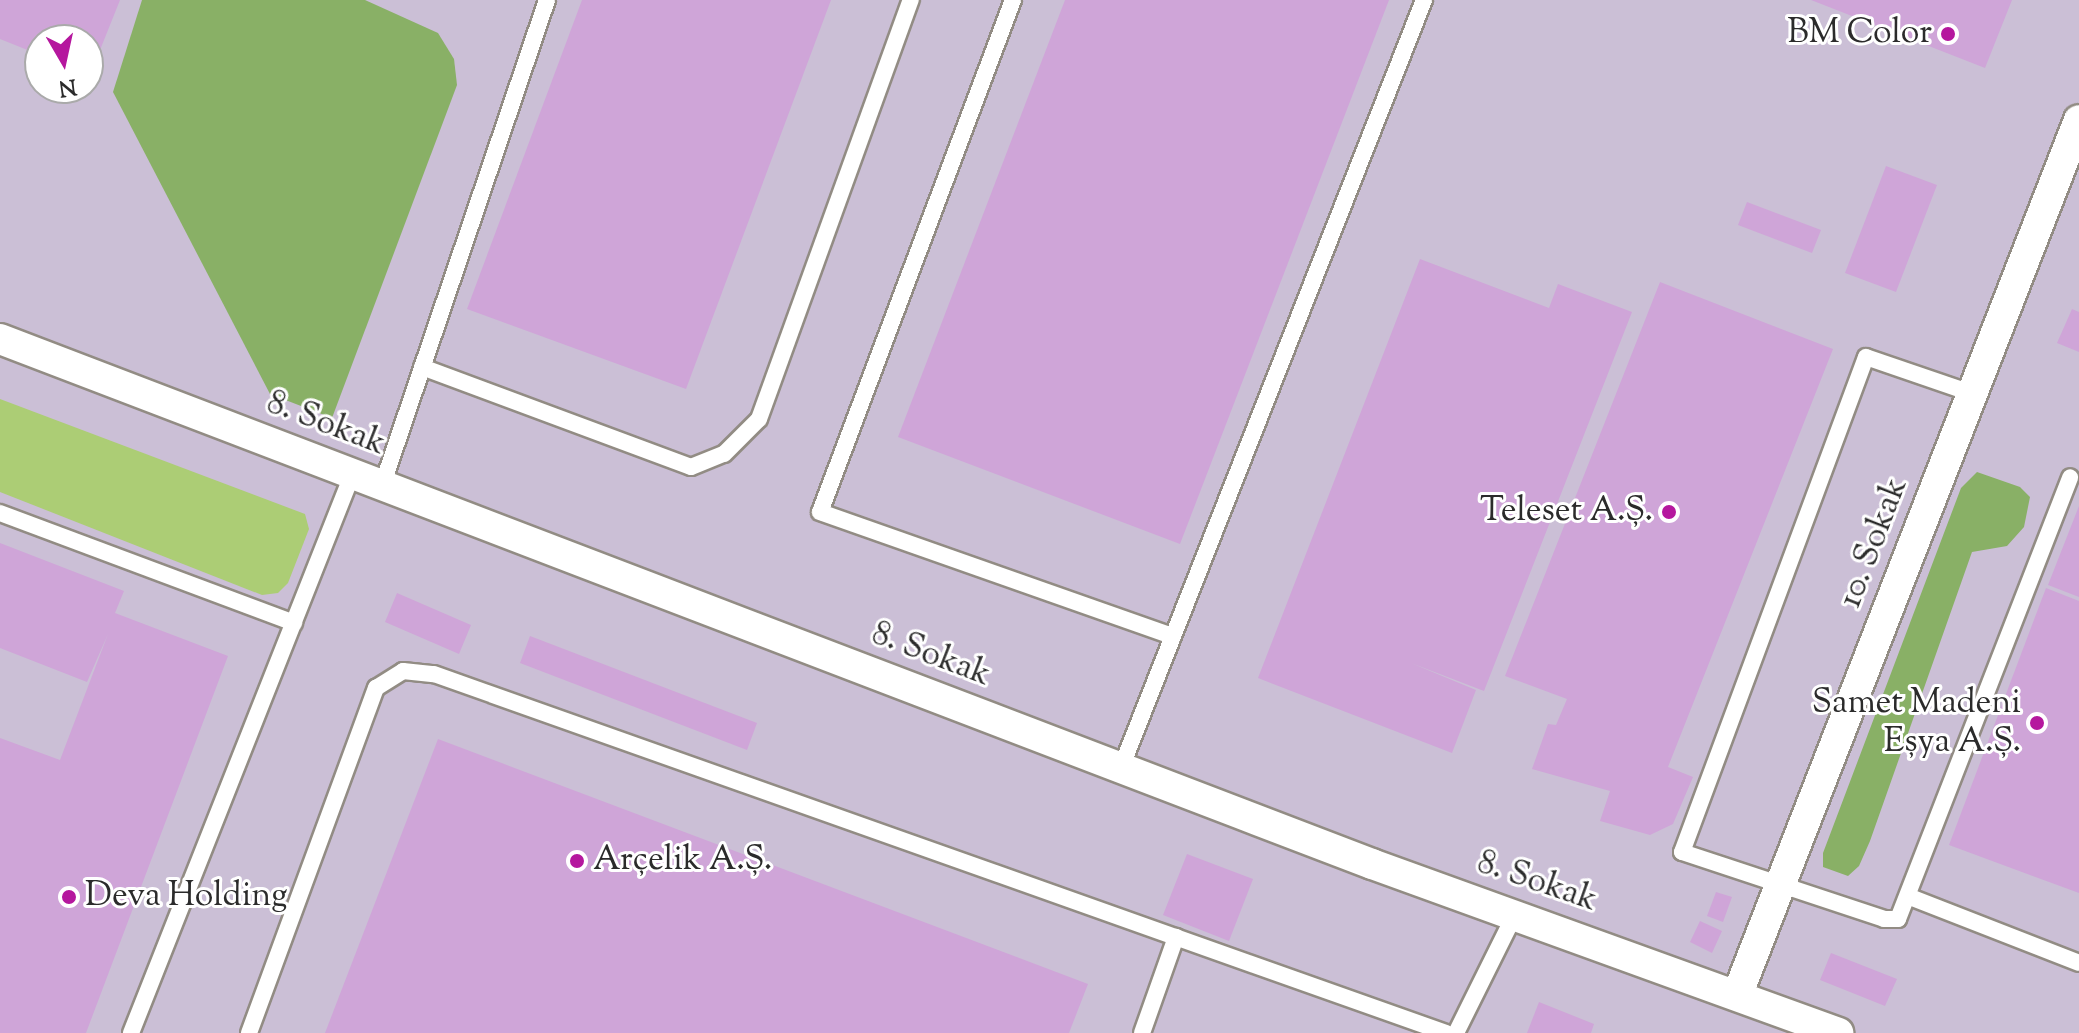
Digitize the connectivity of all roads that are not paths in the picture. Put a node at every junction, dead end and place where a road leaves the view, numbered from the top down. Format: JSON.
{"nodes":[{"id":1,"x":527,"y":0,"type":"edge"},
{"id":2,"x":911,"y":0,"type":"edge"},
{"id":3,"x":1013,"y":0,"type":"edge"},
{"id":4,"x":1424,"y":0,"type":"edge"},
{"id":5,"x":546,"y":3,"type":"edge"},
{"id":6,"x":2079,"y":120,"type":"edge"},
{"id":7,"x":0,"y":339,"type":"edge"},
{"id":8,"x":422,"y":367,"type":"junction"},
{"id":9,"x":1974,"y":394,"type":"junction"},
{"id":10,"x":352,"y":475,"type":"junction"},
{"id":11,"x":2070,"y":477,"type":"dead end"},
{"id":12,"x":382,"y":486,"type":"junction"},
{"id":13,"x":0,"y":513,"type":"edge"},
{"id":14,"x":294,"y":623,"type":"junction"},
{"id":15,"x":1173,"y":636,"type":"junction"},
{"id":16,"x":1121,"y":768,"type":"junction"},
{"id":17,"x":1782,"y":883,"type":"junction"},
{"id":18,"x":1910,"y":897,"type":"junction"},
{"id":19,"x":1515,"y":914,"type":"junction"},
{"id":20,"x":1176,"y":937,"type":"junction"},
{"id":21,"x":2079,"y":963,"type":"edge"},
{"id":22,"x":1738,"y":993,"type":"junction"},
{"id":23,"x":131,"y":1033,"type":"edge"},
{"id":24,"x":249,"y":1033,"type":"edge"},
{"id":25,"x":1142,"y":1033,"type":"edge"},
{"id":26,"x":1446,"y":1033,"type":"edge"},
{"id":27,"x":1456,"y":1033,"type":"edge"},
{"id":28,"x":1838,"y":1033,"type":"edge"}],
"edges":[{"from":1,"to":5,"type":"lane"},
{"from":2,"to":8,"type":"lane"},
{"from":3,"to":15,"type":"lane"},
{"from":4,"to":15,"type":"lane"},
{"from":5,"to":8,"type":"lane"},
{"from":6,"to":9,"type":"street","name":"10. Sokak"},
{"from":7,"to":10,"type":"street","name":"8. Sokak"},
{"from":8,"to":12,"type":"lane"},
{"from":9,"to":17,"type":"street","name":"10. Sokak"},
{"from":9,"to":17,"type":"lane"},
{"from":10,"to":12,"type":"street","name":"8. Sokak"},
{"from":10,"to":14,"type":"lane"},
{"from":11,"to":18,"type":"lane"},
{"from":12,"to":16,"type":"street","name":"8. Sokak"},
{"from":13,"to":14,"type":"lane"},
{"from":14,"to":23,"type":"lane"},
{"from":15,"to":16,"type":"lane"},
{"from":16,"to":19,"type":"street","name":"8. Sokak"},
{"from":17,"to":18,"type":"lane"},
{"from":17,"to":22,"type":"street","name":"10. Sokak"},
{"from":18,"to":21,"type":"lane"},
{"from":19,"to":22,"type":"street","name":"8. Sokak"},
{"from":19,"to":27,"type":"lane"},
{"from":20,"to":24,"type":"lane"},
{"from":20,"to":25,"type":"lane"},
{"from":20,"to":26,"type":"lane"},
{"from":22,"to":28,"type":"street","name":"8. Sokak"}]}
